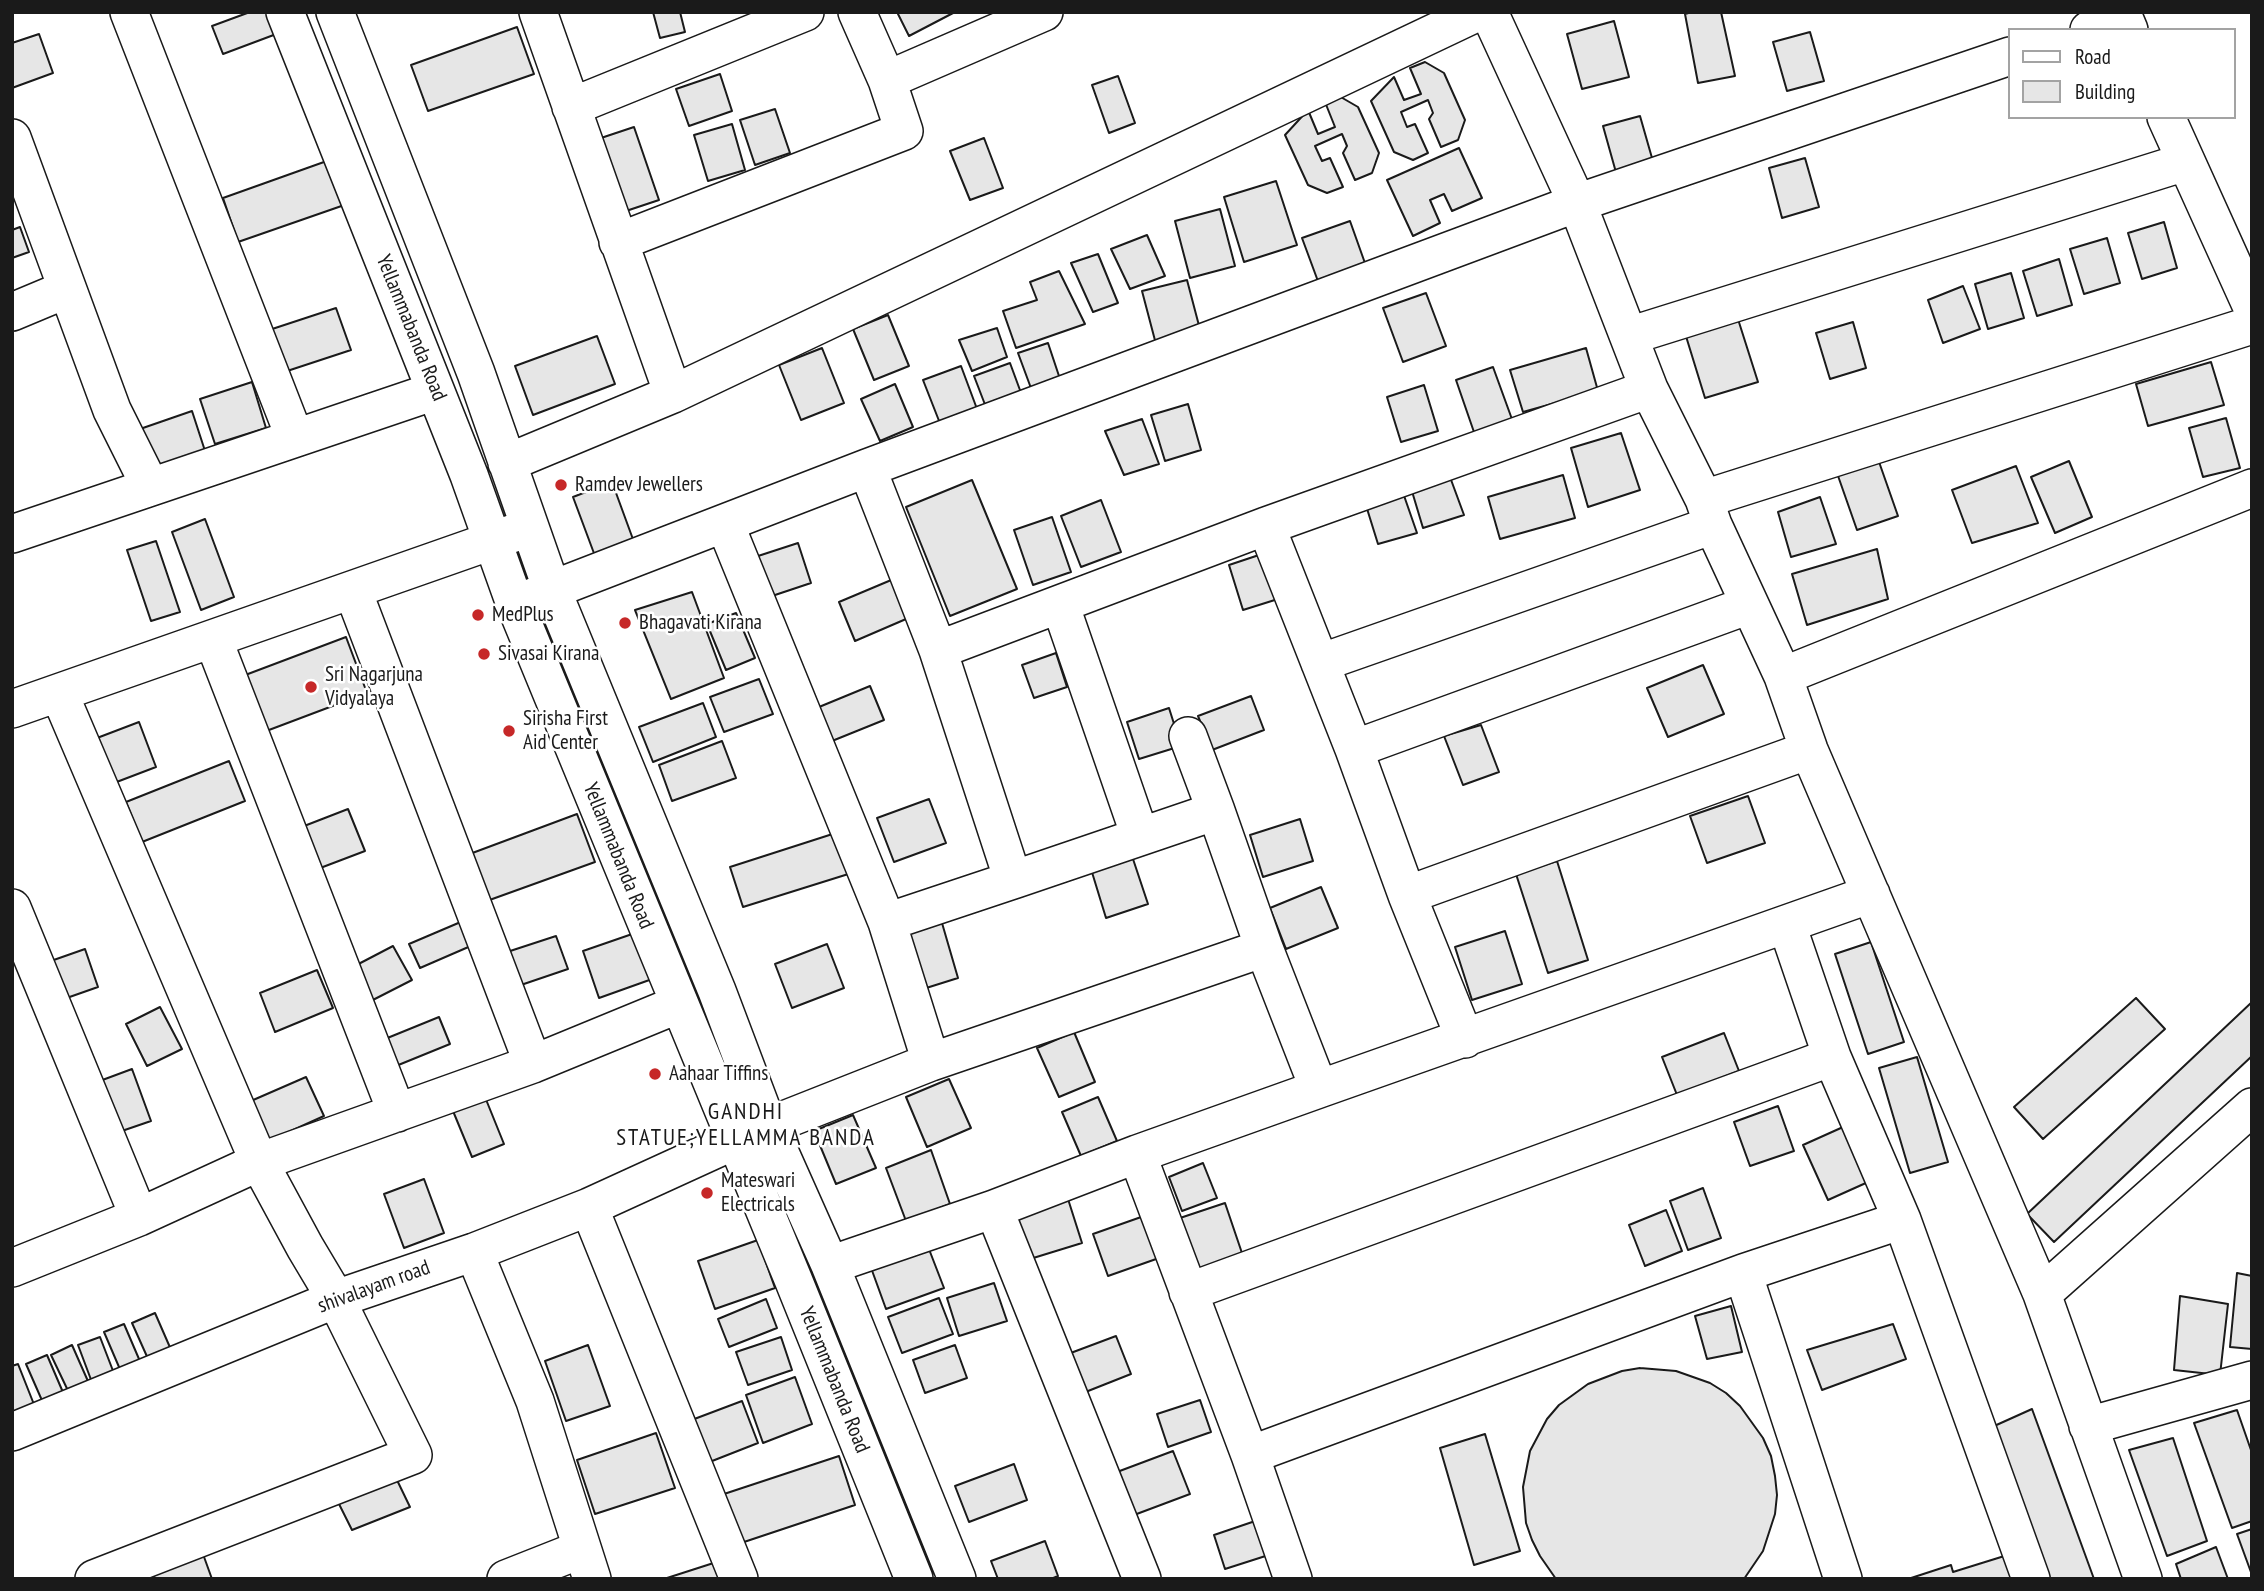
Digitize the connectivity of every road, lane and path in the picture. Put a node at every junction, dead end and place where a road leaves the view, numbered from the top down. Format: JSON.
{"nodes":[{"id":1,"x":129,"y":12,"type":"edge"},
{"id":2,"x":285,"y":12,"type":"edge"},
{"id":3,"x":335,"y":12,"type":"edge"},
{"id":4,"x":538,"y":12,"type":"edge"},
{"id":5,"x":805,"y":12,"type":"edge"},
{"id":6,"x":857,"y":12,"type":"edge"},
{"id":7,"x":1044,"y":12,"type":"edge"},
{"id":8,"x":1478,"y":12,"type":"edge"},
{"id":9,"x":1489,"y":12,"type":"edge"},
{"id":10,"x":2125,"y":20,"type":"edge"},
{"id":11,"x":2095,"y":28,"type":"edge"},
{"id":12,"x":2008,"y":57,"type":"edge"},
{"id":13,"x":887,"y":80,"type":"junction"},
{"id":14,"x":571,"y":107,"type":"junction"},
{"id":15,"x":2167,"y":119,"type":"edge"},
{"id":16,"x":12,"y":138,"type":"edge"},
{"id":17,"x":2185,"y":162,"type":"junction"},
{"id":18,"x":1577,"y":203,"type":"junction"},
{"id":19,"x":618,"y":242,"type":"junction"},
{"id":20,"x":66,"y":289,"type":"junction"},
{"id":21,"x":2252,"y":307,"type":"edge"},
{"id":22,"x":12,"y":312,"type":"edge"},
{"id":23,"x":2252,"y":325,"type":"edge"},
{"id":24,"x":1629,"y":336,"type":"junction"},
{"id":25,"x":1649,"y":389,"type":"junction"},
{"id":26,"x":435,"y":390,"type":"junction"},
{"id":27,"x":673,"y":394,"type":"junction"},
{"id":28,"x":295,"y":438,"type":"junction"},
{"id":29,"x":507,"y":463,"type":"junction"},
{"id":30,"x":866,"y":468,"type":"junction"},
{"id":31,"x":150,"y":486,"type":"junction"},
{"id":32,"x":2252,"y":488,"type":"edge"},
{"id":33,"x":1708,"y":512,"type":"junction"},
{"id":34,"x":725,"y":524,"type":"junction"},
{"id":35,"x":1266,"y":526,"type":"junction"},
{"id":36,"x":532,"y":528,"type":"junction"},
{"id":37,"x":12,"y":534,"type":"edge"},
{"id":38,"x":491,"y":540,"type":"junction"},
{"id":39,"x":552,"y":590,"type":"junction"},
{"id":40,"x":353,"y":591,"type":"junction"},
{"id":41,"x":515,"y":604,"type":"junction"},
{"id":42,"x":1060,"y":604,"type":"junction"},
{"id":43,"x":1749,"y":606,"type":"junction"},
{"id":44,"x":213,"y":639,"type":"junction"},
{"id":45,"x":938,"y":650,"type":"junction"},
{"id":46,"x":1320,"y":663,"type":"junction"},
{"id":47,"x":1783,"y":676,"type":"junction"},
{"id":48,"x":59,"y":693,"type":"junction"},
{"id":49,"x":12,"y":709,"type":"edge"},
{"id":50,"x":1188,"y":736,"type":"dead end"},
{"id":51,"x":1354,"y":750,"type":"junction"},
{"id":52,"x":1809,"y":750,"type":"junction"},
{"id":53,"x":1216,"y":811,"type":"junction"},
{"id":54,"x":1140,"y":836,"type":"junction"},
{"id":55,"x":1013,"y":880,"type":"junction"},
{"id":56,"x":1871,"y":894,"type":"junction"},
{"id":57,"x":1407,"y":895,"type":"junction"},
{"id":58,"x":12,"y":908,"type":"edge"},
{"id":59,"x":887,"y":922,"type":"junction"},
{"id":60,"x":1787,"y":925,"type":"junction"},
{"id":61,"x":1264,"y":948,"type":"junction"},
{"id":62,"x":679,"y":1004,"type":"junction"},
{"id":63,"x":1465,"y":1039,"type":"junction"},
{"id":64,"x":1832,"y":1057,"type":"junction"},
{"id":65,"x":931,"y":1062,"type":"junction"},
{"id":66,"x":533,"y":1064,"type":"junction"},
{"id":67,"x":1319,"y":1089,"type":"junction"},
{"id":68,"x":2252,"y":1107,"type":"edge"},
{"id":69,"x":397,"y":1113,"type":"junction"},
{"id":70,"x":768,"y":1126,"type":"junction"},
{"id":71,"x":735,"y":1142,"type":"junction"},
{"id":72,"x":1137,"y":1154,"type":"junction"},
{"id":73,"x":259,"y":1161,"type":"junction"},
{"id":74,"x":589,"y":1207,"type":"junction"},
{"id":75,"x":994,"y":1209,"type":"junction"},
{"id":76,"x":139,"y":1217,"type":"junction"},
{"id":77,"x":1902,"y":1220,"type":"junction"},
{"id":78,"x":474,"y":1252,"type":"junction"},
{"id":79,"x":830,"y":1265,"type":"junction"},
{"id":80,"x":12,"y":1268,"type":"edge"},
{"id":81,"x":1743,"y":1273,"type":"junction"},
{"id":82,"x":1188,"y":1292,"type":"junction"},
{"id":83,"x":2042,"y":1294,"type":"junction"},
{"id":84,"x":336,"y":1299,"type":"junction"},
{"id":85,"x":2252,"y":1380,"type":"edge"},
{"id":86,"x":2088,"y":1426,"type":"junction"},
{"id":87,"x":12,"y":1432,"type":"edge"},
{"id":88,"x":1250,"y":1455,"type":"junction"},
{"id":89,"x":587,"y":1564,"type":"edge"},
{"id":90,"x":133,"y":1572,"type":"edge"},
{"id":91,"x":94,"y":1579,"type":"edge"},
{"id":92,"x":506,"y":1579,"type":"edge"},
{"id":93,"x":739,"y":1579,"type":"edge"},
{"id":94,"x":914,"y":1579,"type":"edge"},
{"id":95,"x":957,"y":1579,"type":"edge"},
{"id":96,"x":1142,"y":1579,"type":"edge"},
{"id":97,"x":1293,"y":1579,"type":"edge"},
{"id":98,"x":1843,"y":1579,"type":"edge"},
{"id":99,"x":2031,"y":1579,"type":"edge"},
{"id":100,"x":2143,"y":1579,"type":"edge"}],
"edges":[{"from":1,"to":28,"type":"street"},
{"from":2,"to":26,"type":"street","name":"Yellammabanda Road"},
{"from":3,"to":29,"type":"street","name":"Yellammabanda Road"},
{"from":4,"to":14,"type":"street"},
{"from":5,"to":14,"type":"street"},
{"from":6,"to":13,"type":"street"},
{"from":7,"to":13,"type":"street"},
{"from":8,"to":27,"type":"street"},
{"from":9,"to":18,"type":"street"},
{"from":10,"to":11,"type":"street"},
{"from":12,"to":18,"type":"street"},
{"from":13,"to":19,"type":"street"},
{"from":14,"to":19,"type":"street"},
{"from":15,"to":17,"type":"street"},
{"from":16,"to":20,"type":"street"},
{"from":17,"to":21,"type":"street"},
{"from":17,"to":24,"type":"street"},
{"from":18,"to":24,"type":"street"},
{"from":18,"to":30,"type":"street"},
{"from":19,"to":27,"type":"street"},
{"from":20,"to":22,"type":"street"},
{"from":20,"to":31,"type":"street"},
{"from":23,"to":33,"type":"street"},
{"from":24,"to":25,"type":"street"},
{"from":25,"to":33,"type":"street"},
{"from":25,"to":35,"type":"street"},
{"from":26,"to":28,"type":"street"},
{"from":26,"to":38,"type":"street","name":"Yellammabanda Road"},
{"from":27,"to":29,"type":"street"},
{"from":28,"to":31,"type":"street"},
{"from":29,"to":36,"type":"street","name":"Yellammabanda Road"},
{"from":30,"to":34,"type":"street"},
{"from":30,"to":45,"type":"street"},
{"from":31,"to":37,"type":"street"},
{"from":32,"to":47,"type":"street"},
{"from":33,"to":43,"type":"street"},
{"from":33,"to":46,"type":"street"},
{"from":34,"to":39,"type":"street"},
{"from":34,"to":59,"type":"street"},
{"from":35,"to":42,"type":"street"},
{"from":35,"to":46,"type":"street"},
{"from":36,"to":38,"type":"street"},
{"from":36,"to":39,"type":"street","name":"Yellammabanda Road"},
{"from":38,"to":40,"type":"street"},
{"from":38,"to":41,"type":"street","name":"Yellammabanda Road"},
{"from":39,"to":41,"type":"street"},
{"from":39,"to":70,"type":"street","name":"Yellammabanda Road"},
{"from":40,"to":44,"type":"street"},
{"from":40,"to":66,"type":"street"},
{"from":41,"to":62,"type":"street","name":"Yellammabanda Road"},
{"from":42,"to":45,"type":"street"},
{"from":42,"to":54,"type":"street"},
{"from":43,"to":47,"type":"street"},
{"from":43,"to":51,"type":"street"},
{"from":44,"to":48,"type":"street"},
{"from":44,"to":69,"type":"street"},
{"from":45,"to":55,"type":"street"},
{"from":46,"to":51,"type":"street"},
{"from":47,"to":52,"type":"street"},
{"from":48,"to":49,"type":"street"},
{"from":48,"to":73,"type":"street"},
{"from":50,"to":53,"type":"street"},
{"from":51,"to":57,"type":"street"},
{"from":52,"to":56,"type":"street"},
{"from":52,"to":57,"type":"street"},
{"from":53,"to":54,"type":"street"},
{"from":53,"to":61,"type":"street"},
{"from":54,"to":55,"type":"street"},
{"from":55,"to":59,"type":"street"},
{"from":56,"to":60,"type":"street"},
{"from":56,"to":83,"type":"street"},
{"from":57,"to":63,"type":"street"},
{"from":58,"to":76,"type":"street"},
{"from":59,"to":65,"type":"street"},
{"from":60,"to":63,"type":"street"},
{"from":60,"to":64,"type":"street"},
{"from":61,"to":65,"type":"street","name":"shivalayam road"},
{"from":61,"to":67,"type":"street"},
{"from":62,"to":66,"type":"street"},
{"from":62,"to":71,"type":"street","name":"Yellammabanda Road"},
{"from":63,"to":67,"type":"street"},
{"from":64,"to":77,"type":"street"},
{"from":64,"to":82,"type":"street"},
{"from":65,"to":70,"type":"street","name":"shivalayam road"},
{"from":66,"to":69,"type":"street"},
{"from":67,"to":72,"type":"street"},
{"from":68,"to":83,"type":"street"},
{"from":69,"to":73,"type":"street"},
{"from":70,"to":71,"type":"street","name":"shivalayam road"},
{"from":70,"to":79,"type":"street","name":"Yellammabanda Road"},
{"from":71,"to":74,"type":"street","name":"shivalayam road"},
{"from":71,"to":94,"type":"street","name":"Yellammabanda Road"},
{"from":72,"to":75,"type":"street"},
{"from":72,"to":82,"type":"street"},
{"from":73,"to":76,"type":"street"},
{"from":73,"to":84,"type":"street"},
{"from":74,"to":78,"type":"street","name":"shivalayam road"},
{"from":74,"to":93,"type":"street"},
{"from":75,"to":79,"type":"street"},
{"from":75,"to":96,"type":"street"},
{"from":76,"to":80,"type":"street"},
{"from":77,"to":81,"type":"street"},
{"from":77,"to":99,"type":"street"},
{"from":78,"to":84,"type":"street","name":"shivalayam road"},
{"from":78,"to":89,"type":"street"},
{"from":79,"to":95,"type":"street","name":"Yellammabanda Road"},
{"from":81,"to":88,"type":"street"},
{"from":81,"to":98,"type":"street"},
{"from":82,"to":88,"type":"street"},
{"from":83,"to":86,"type":"street"},
{"from":84,"to":87,"type":"street","name":"shivalayam road"},
{"from":84,"to":90,"type":"street"},
{"from":85,"to":86,"type":"street"},
{"from":86,"to":100,"type":"street"},
{"from":88,"to":97,"type":"street"},
{"from":89,"to":92,"type":"street"},
{"from":90,"to":91,"type":"street"}]}
